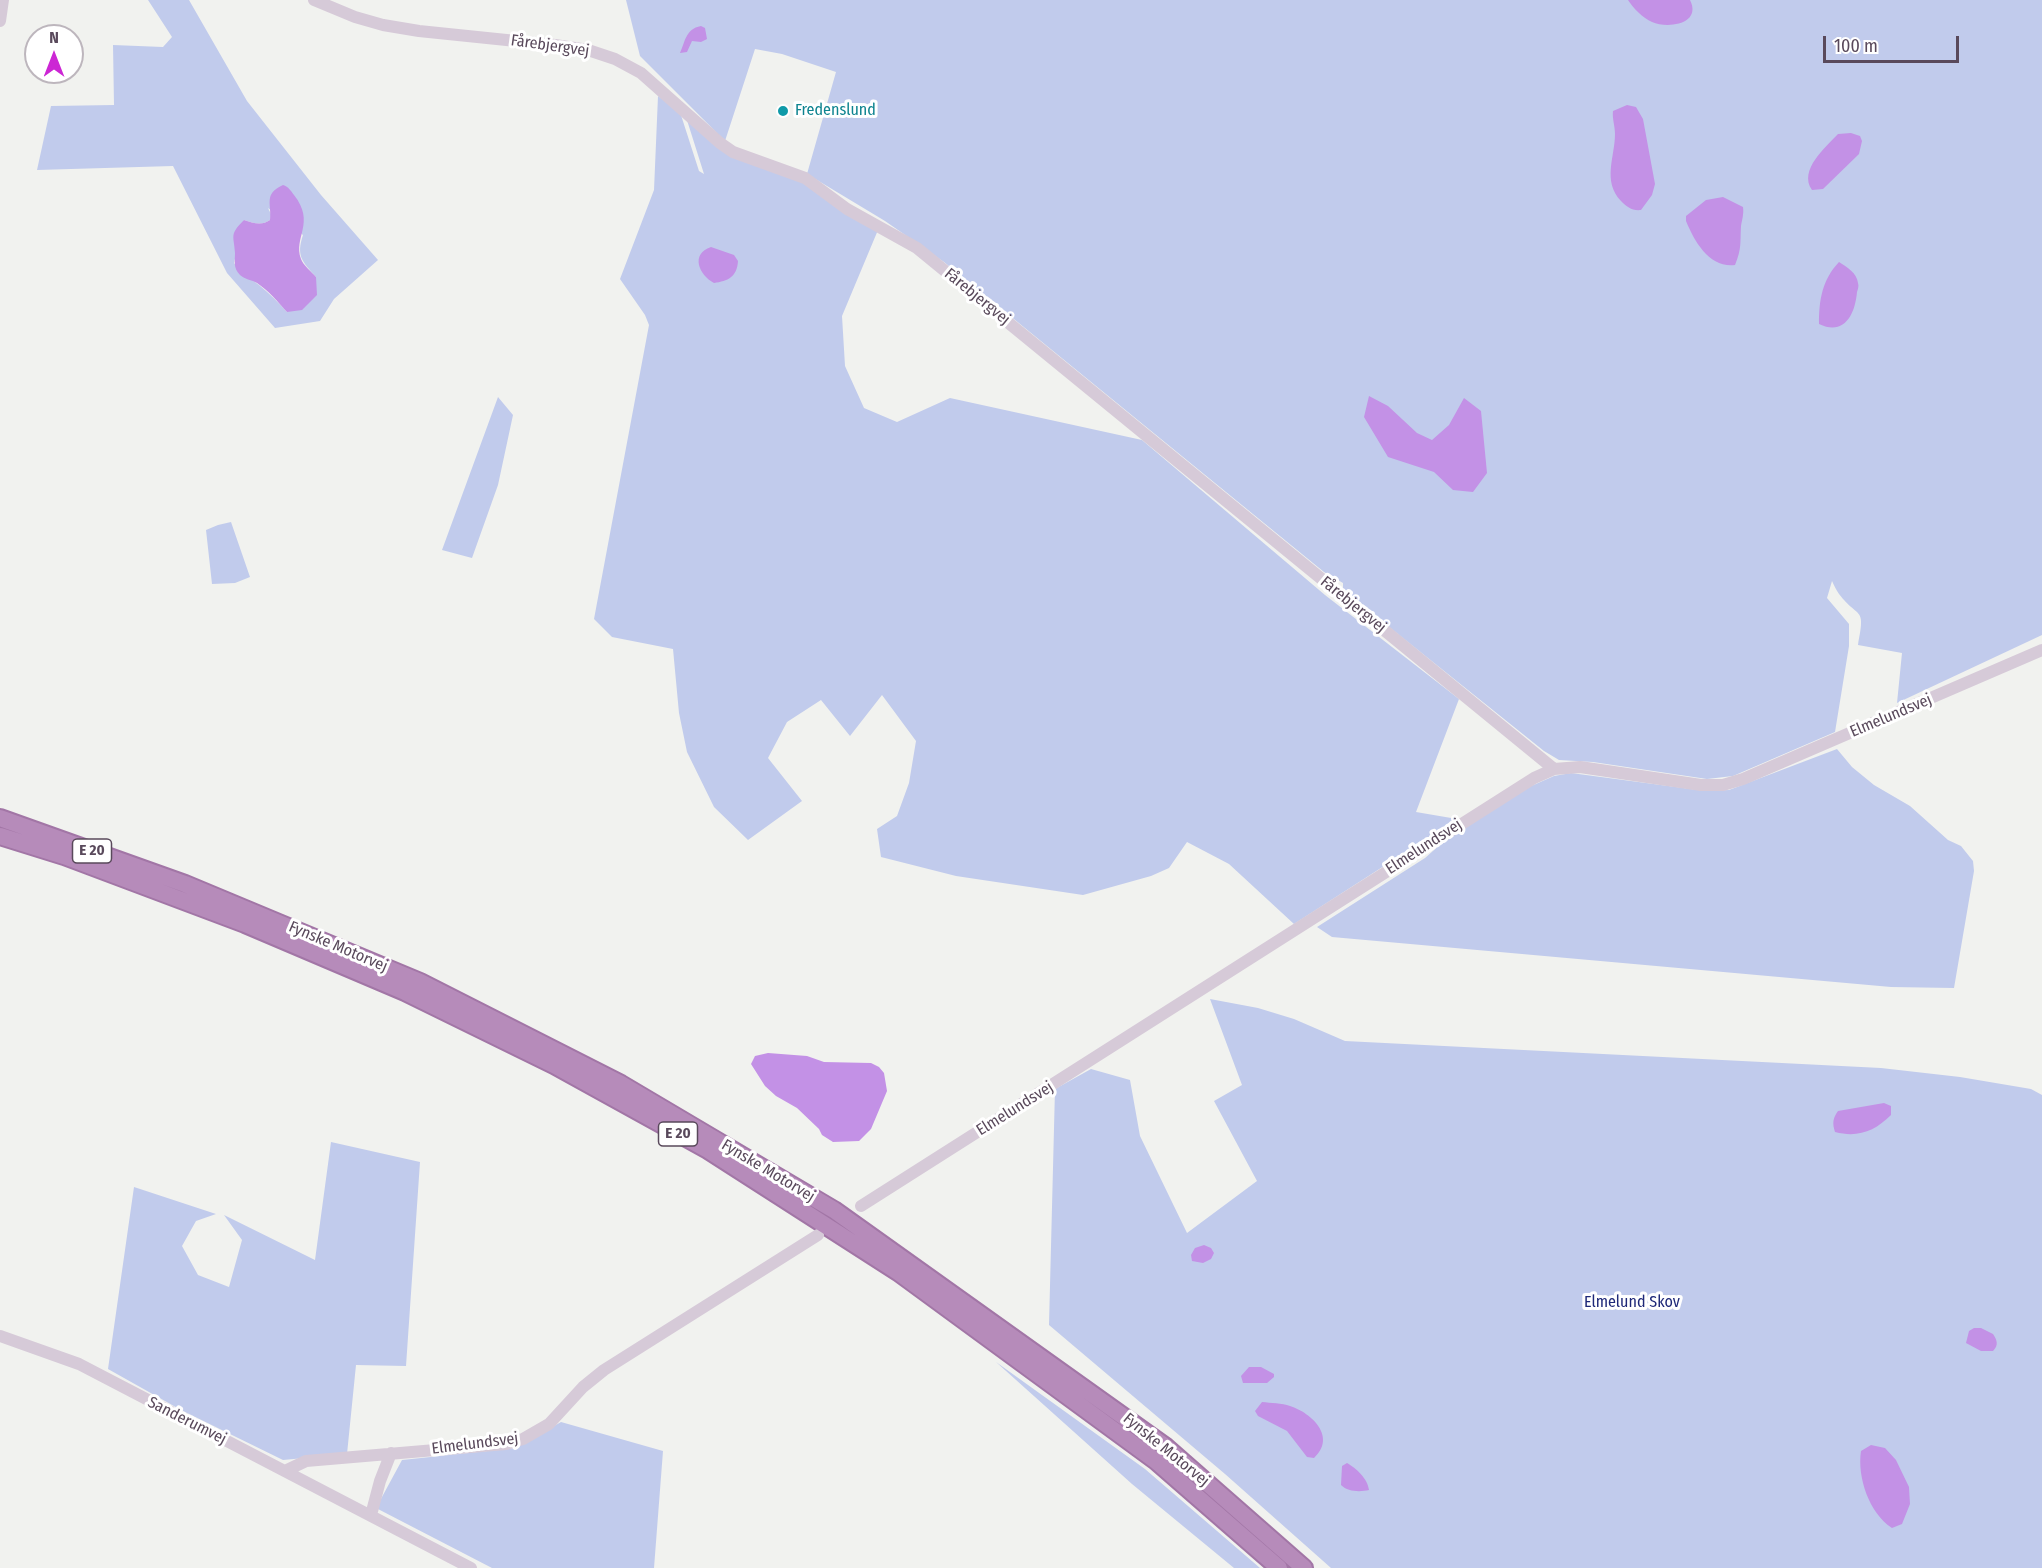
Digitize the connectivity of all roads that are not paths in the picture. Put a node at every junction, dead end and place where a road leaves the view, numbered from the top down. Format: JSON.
{"nodes":[{"id":1,"x":3,"y":0,"type":"edge"},
{"id":2,"x":314,"y":0,"type":"edge"},
{"id":3,"x":0,"y":21,"type":"edge"},
{"id":4,"x":2042,"y":650,"type":"edge"},
{"id":5,"x":1554,"y":769,"type":"junction"},
{"id":6,"x":0,"y":818,"type":"edge"},
{"id":7,"x":0,"y":836,"type":"edge"},
{"id":8,"x":861,"y":1206,"type":"dead end"},
{"id":9,"x":818,"y":1235,"type":"dead end"},
{"id":10,"x":0,"y":1336,"type":"edge"},
{"id":11,"x":391,"y":1453,"type":"junction"},
{"id":12,"x":285,"y":1471,"type":"junction"},
{"id":13,"x":371,"y":1515,"type":"junction"},
{"id":14,"x":471,"y":1568,"type":"edge"},
{"id":15,"x":1279,"y":1568,"type":"edge"},
{"id":16,"x":1304,"y":1568,"type":"edge"}],
"edges":[{"from":1,"to":3,"type":"street"},
{"from":2,"to":5,"type":"street","name":"Fårebjergvej"},
{"from":4,"to":5,"type":"street","name":"Elmelundsvej"},
{"from":5,"to":8,"type":"street","name":"Elmelundsvej"},
{"from":6,"to":16,"type":"highway","name":"Fynske Motorvej","number":"E 20"},
{"from":7,"to":15,"type":"highway","name":"Fynske Motorvej","number":"E 20"},
{"from":9,"to":11,"type":"street","name":"Elmelundsvej"},
{"from":10,"to":12,"type":"street","name":"Sanderumvej"},
{"from":11,"to":12,"type":"street","name":"Elmelundsvej"},
{"from":11,"to":13,"type":"street"},
{"from":12,"to":13,"type":"street","name":"Sanderumvej"},
{"from":13,"to":14,"type":"street","name":"Sanderumvej"}]}
